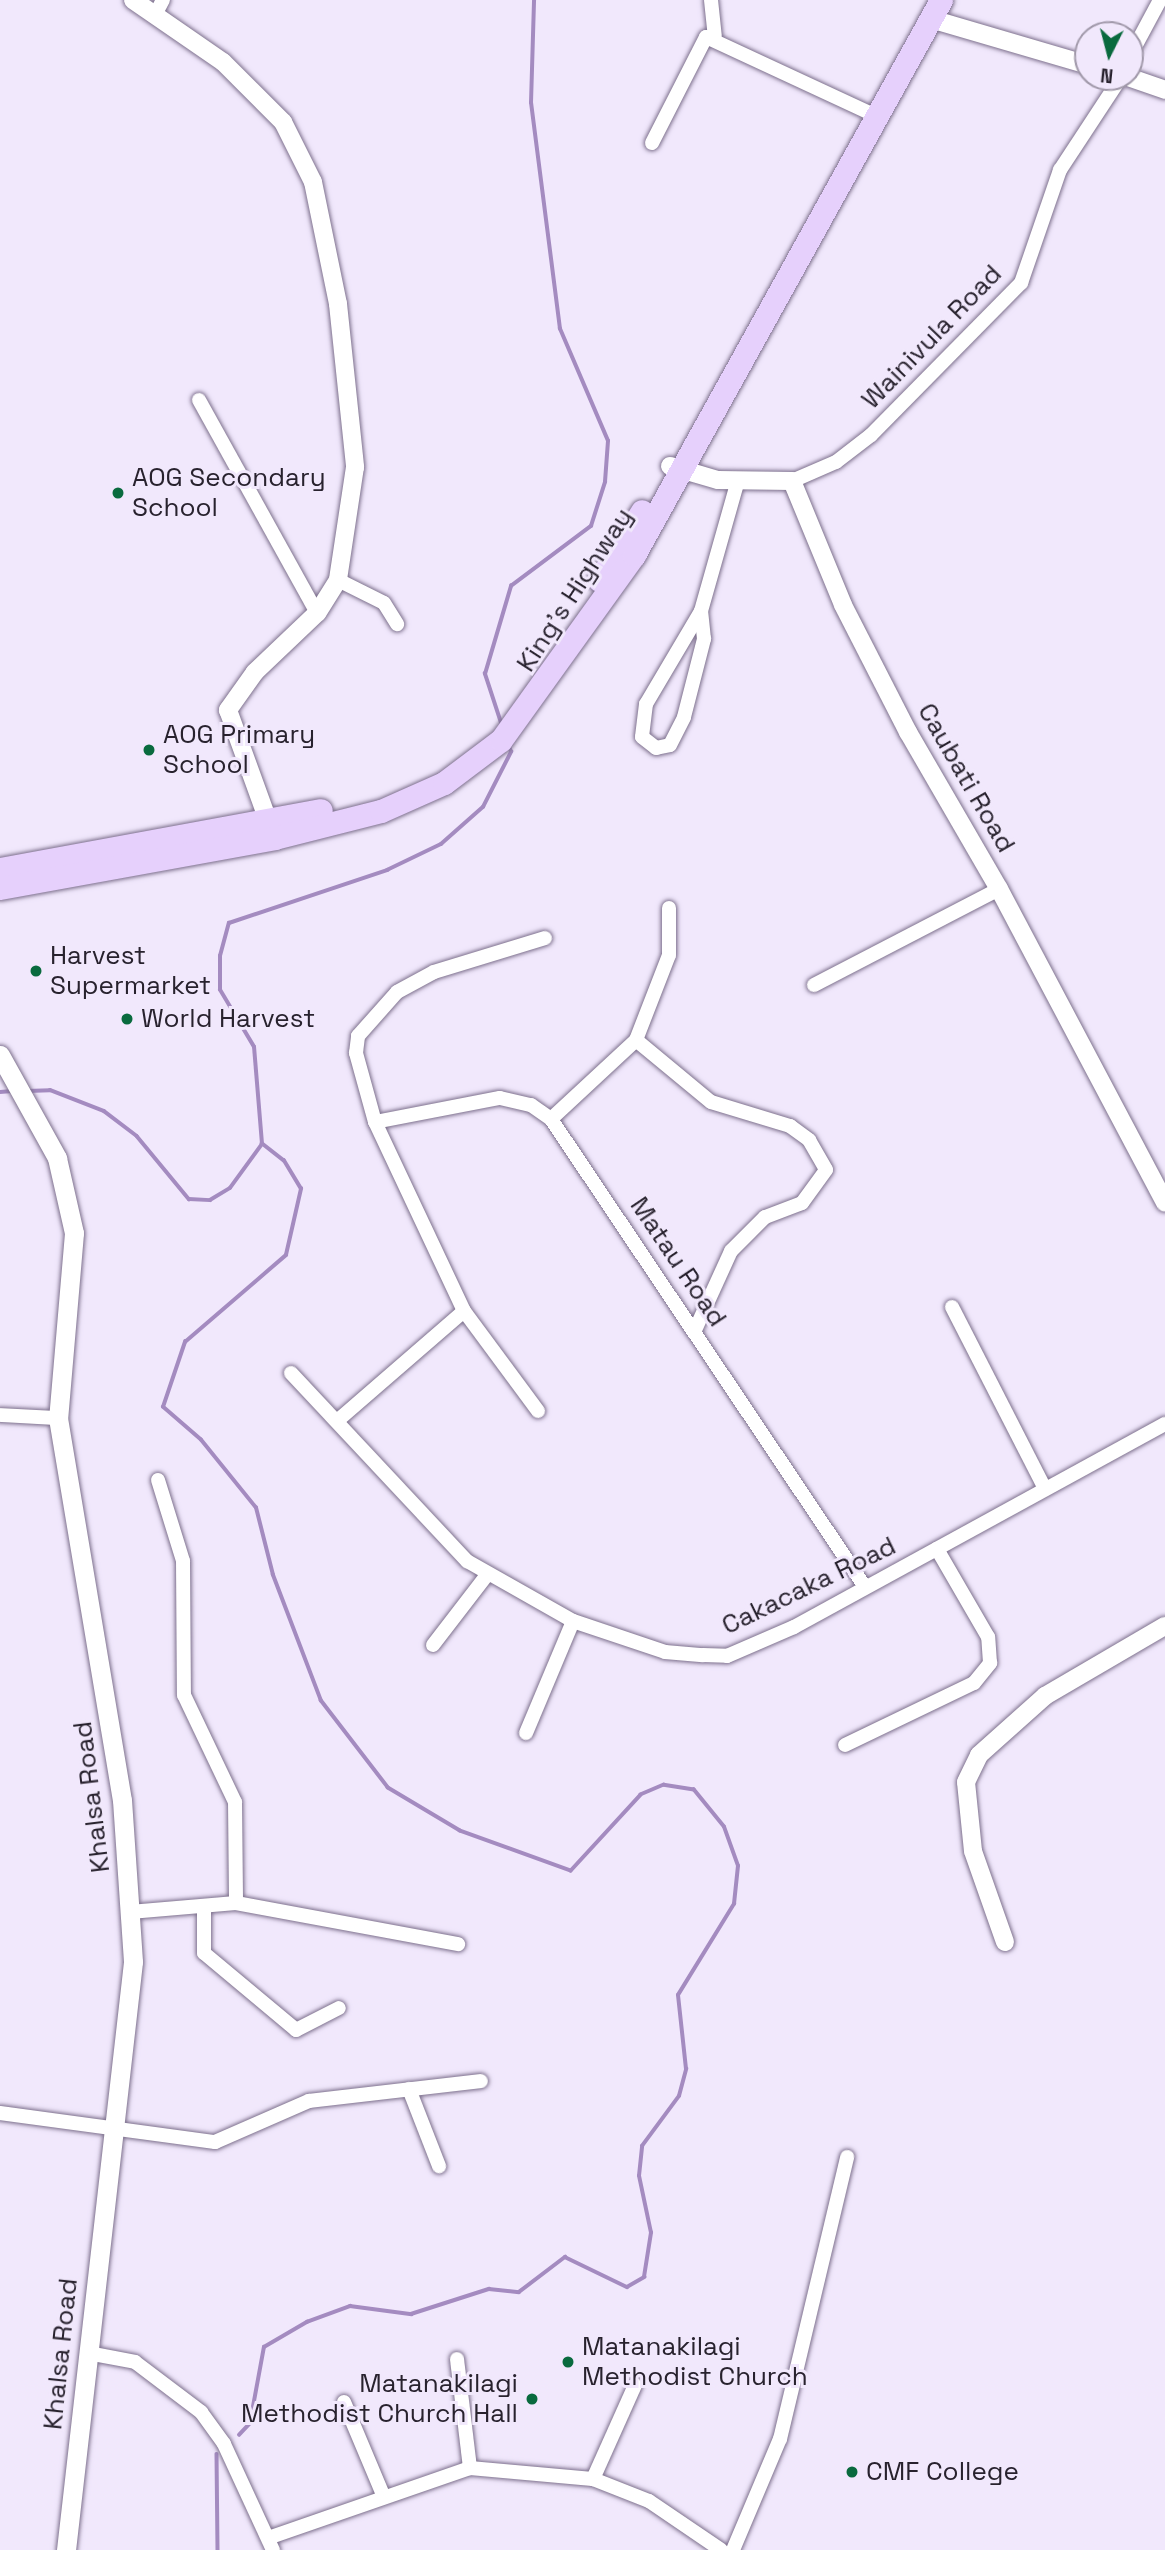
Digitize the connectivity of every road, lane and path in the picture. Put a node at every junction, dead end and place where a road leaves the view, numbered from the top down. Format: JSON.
{"nodes":[{"id":1,"x":133,"y":0,"type":"edge"},
{"id":2,"x":711,"y":0,"type":"edge"},
{"id":3,"x":1160,"y":0,"type":"edge"},
{"id":4,"x":933,"y":6,"type":"edge"},
{"id":5,"x":159,"y":7,"type":"edge"},
{"id":6,"x":1144,"y":30,"type":"edge"},
{"id":7,"x":715,"y":36,"type":"junction"},
{"id":8,"x":1074,"y":60,"type":"edge"},
{"id":9,"x":1144,"y":83,"type":"edge"},
{"id":10,"x":1165,"y":90,"type":"edge"},
{"id":11,"x":1112,"y":91,"type":"edge"},
{"id":12,"x":872,"y":113,"type":"junction"},
{"id":13,"x":652,"y":143,"type":"dead end"},
{"id":14,"x":199,"y":400,"type":"dead end"},
{"id":15,"x":676,"y":469,"type":"junction"},
{"id":16,"x":738,"y":480,"type":"junction"},
{"id":17,"x":792,"y":481,"type":"junction"},
{"id":18,"x":338,"y":580,"type":"junction"},
{"id":19,"x":701,"y":611,"type":"junction"},
{"id":20,"x":317,"y":613,"type":"junction"},
{"id":21,"x":397,"y":624,"type":"dead end"},
{"id":22,"x":272,"y":830,"type":"junction"},
{"id":23,"x":0,"y":869,"type":"edge"},
{"id":24,"x":0,"y":888,"type":"edge"},
{"id":25,"x":999,"y":889,"type":"junction"},
{"id":26,"x":669,"y":908,"type":"dead end"},
{"id":27,"x":545,"y":938,"type":"dead end"},
{"id":28,"x":814,"y":985,"type":"dead end"},
{"id":29,"x":636,"y":1040,"type":"junction"},
{"id":30,"x":0,"y":1055,"type":"edge"},
{"id":31,"x":551,"y":1119,"type":"junction"},
{"id":32,"x":375,"y":1122,"type":"junction"},
{"id":33,"x":1165,"y":1203,"type":"edge"},
{"id":34,"x":952,"y":1307,"type":"dead end"},
{"id":35,"x":464,"y":1311,"type":"junction"},
{"id":36,"x":695,"y":1330,"type":"junction"},
{"id":37,"x":291,"y":1373,"type":"dead end"},
{"id":38,"x":538,"y":1411,"type":"dead end"},
{"id":39,"x":0,"y":1415,"type":"edge"},
{"id":40,"x":58,"y":1418,"type":"junction"},
{"id":41,"x":337,"y":1421,"type":"junction"},
{"id":42,"x":1165,"y":1424,"type":"edge"},
{"id":43,"x":158,"y":1480,"type":"dead end"},
{"id":44,"x":1045,"y":1489,"type":"junction"},
{"id":45,"x":937,"y":1549,"type":"junction"},
{"id":46,"x":487,"y":1575,"type":"junction"},
{"id":47,"x":865,"y":1587,"type":"junction"},
{"id":48,"x":573,"y":1621,"type":"junction"},
{"id":49,"x":1165,"y":1626,"type":"edge"},
{"id":50,"x":433,"y":1645,"type":"dead end"},
{"id":51,"x":526,"y":1733,"type":"dead end"},
{"id":52,"x":845,"y":1745,"type":"dead end"},
{"id":53,"x":236,"y":1903,"type":"junction"},
{"id":54,"x":204,"y":1906,"type":"junction"},
{"id":55,"x":130,"y":1912,"type":"junction"},
{"id":56,"x":1005,"y":1942,"type":"dead end"},
{"id":57,"x":458,"y":1944,"type":"dead end"},
{"id":58,"x":339,"y":2008,"type":"dead end"},
{"id":59,"x":481,"y":2081,"type":"dead end"},
{"id":60,"x":409,"y":2089,"type":"junction"},
{"id":61,"x":0,"y":2113,"type":"edge"},
{"id":62,"x":112,"y":2133,"type":"junction"},
{"id":63,"x":847,"y":2157,"type":"dead end"},
{"id":64,"x":439,"y":2166,"type":"dead end"},
{"id":65,"x":88,"y":2353,"type":"junction"},
{"id":66,"x":457,"y":2359,"type":"dead end"},
{"id":67,"x":635,"y":2385,"type":"dead end"},
{"id":68,"x":344,"y":2402,"type":"dead end"},
{"id":69,"x":470,"y":2468,"type":"junction"},
{"id":70,"x":593,"y":2479,"type":"junction"},
{"id":71,"x":383,"y":2495,"type":"junction"},
{"id":72,"x":270,"y":2544,"type":"edge"},
{"id":73,"x":66,"y":2550,"type":"edge"},
{"id":74,"x":721,"y":2550,"type":"edge"},
{"id":75,"x":733,"y":2550,"type":"edge"}],
"edges":[{"from":1,"to":5,"type":"street"},
{"from":2,"to":7,"type":"street"},
{"from":3,"to":6,"type":"street"},
{"from":4,"to":8,"type":"street"},
{"from":4,"to":12,"type":"highway","name":"King's Highway"},
{"from":5,"to":18,"type":"street"},
{"from":7,"to":12,"type":"street"},
{"from":7,"to":13,"type":"street"},
{"from":9,"to":10,"type":"street"},
{"from":11,"to":17,"type":"street","name":"Wainivula Road"},
{"from":12,"to":15,"type":"highway","name":"King's Highway"},
{"from":14,"to":20,"type":"street"},
{"from":15,"to":16,"type":"street"},
{"from":15,"to":22,"type":"highway","name":"King's Highway"},
{"from":16,"to":17,"type":"street"},
{"from":16,"to":19,"type":"street"},
{"from":17,"to":25,"type":"street","name":"Caubati Road"},
{"from":18,"to":20,"type":"street"},
{"from":18,"to":21,"type":"street"},
{"from":19,"to":19,"type":"street"},
{"from":20,"to":22,"type":"street"},
{"from":22,"to":23,"type":"highway","name":"King's Highway"},
{"from":22,"to":24,"type":"highway","name":"King's Highway"},
{"from":25,"to":28,"type":"street"},
{"from":25,"to":33,"type":"street","name":"Caubati Road"},
{"from":26,"to":29,"type":"street"},
{"from":27,"to":32,"type":"street"},
{"from":29,"to":31,"type":"street"},
{"from":29,"to":36,"type":"street"},
{"from":30,"to":40,"type":"main road","name":"Khalsa Road"},
{"from":31,"to":32,"type":"street","name":"Matau Road"},
{"from":31,"to":36,"type":"street","name":"Matau Road"},
{"from":32,"to":35,"type":"street"},
{"from":34,"to":44,"type":"street"},
{"from":35,"to":38,"type":"street"},
{"from":35,"to":41,"type":"street"},
{"from":36,"to":47,"type":"street","name":"Matau Road"},
{"from":37,"to":41,"type":"street","name":"Cakacaka Road"},
{"from":39,"to":40,"type":"street"},
{"from":40,"to":55,"type":"main road","name":"Khalsa Road"},
{"from":41,"to":46,"type":"street","name":"Cakacaka Road"},
{"from":42,"to":44,"type":"street","name":"Cakacaka Road"},
{"from":43,"to":53,"type":"street"},
{"from":44,"to":45,"type":"street","name":"Cakacaka Road"},
{"from":45,"to":47,"type":"street","name":"Cakacaka Road"},
{"from":45,"to":52,"type":"street"},
{"from":46,"to":48,"type":"street","name":"Cakacaka Road"},
{"from":46,"to":50,"type":"street"},
{"from":47,"to":48,"type":"street","name":"Cakacaka Road"},
{"from":48,"to":51,"type":"street"},
{"from":49,"to":56,"type":"street"},
{"from":53,"to":54,"type":"street"},
{"from":53,"to":57,"type":"street"},
{"from":54,"to":55,"type":"street"},
{"from":54,"to":58,"type":"street"},
{"from":55,"to":62,"type":"main road","name":"Khalsa Road"},
{"from":59,"to":60,"type":"street"},
{"from":60,"to":62,"type":"street"},
{"from":60,"to":64,"type":"street"},
{"from":61,"to":62,"type":"street"},
{"from":62,"to":65,"type":"main road","name":"Khalsa Road"},
{"from":63,"to":75,"type":"street"},
{"from":65,"to":72,"type":"street"},
{"from":65,"to":73,"type":"main road","name":"Khalsa Road"},
{"from":66,"to":69,"type":"street"},
{"from":67,"to":70,"type":"street"},
{"from":68,"to":71,"type":"street"},
{"from":69,"to":70,"type":"street"},
{"from":69,"to":71,"type":"street"},
{"from":70,"to":74,"type":"street"},
{"from":71,"to":72,"type":"street"}]}
